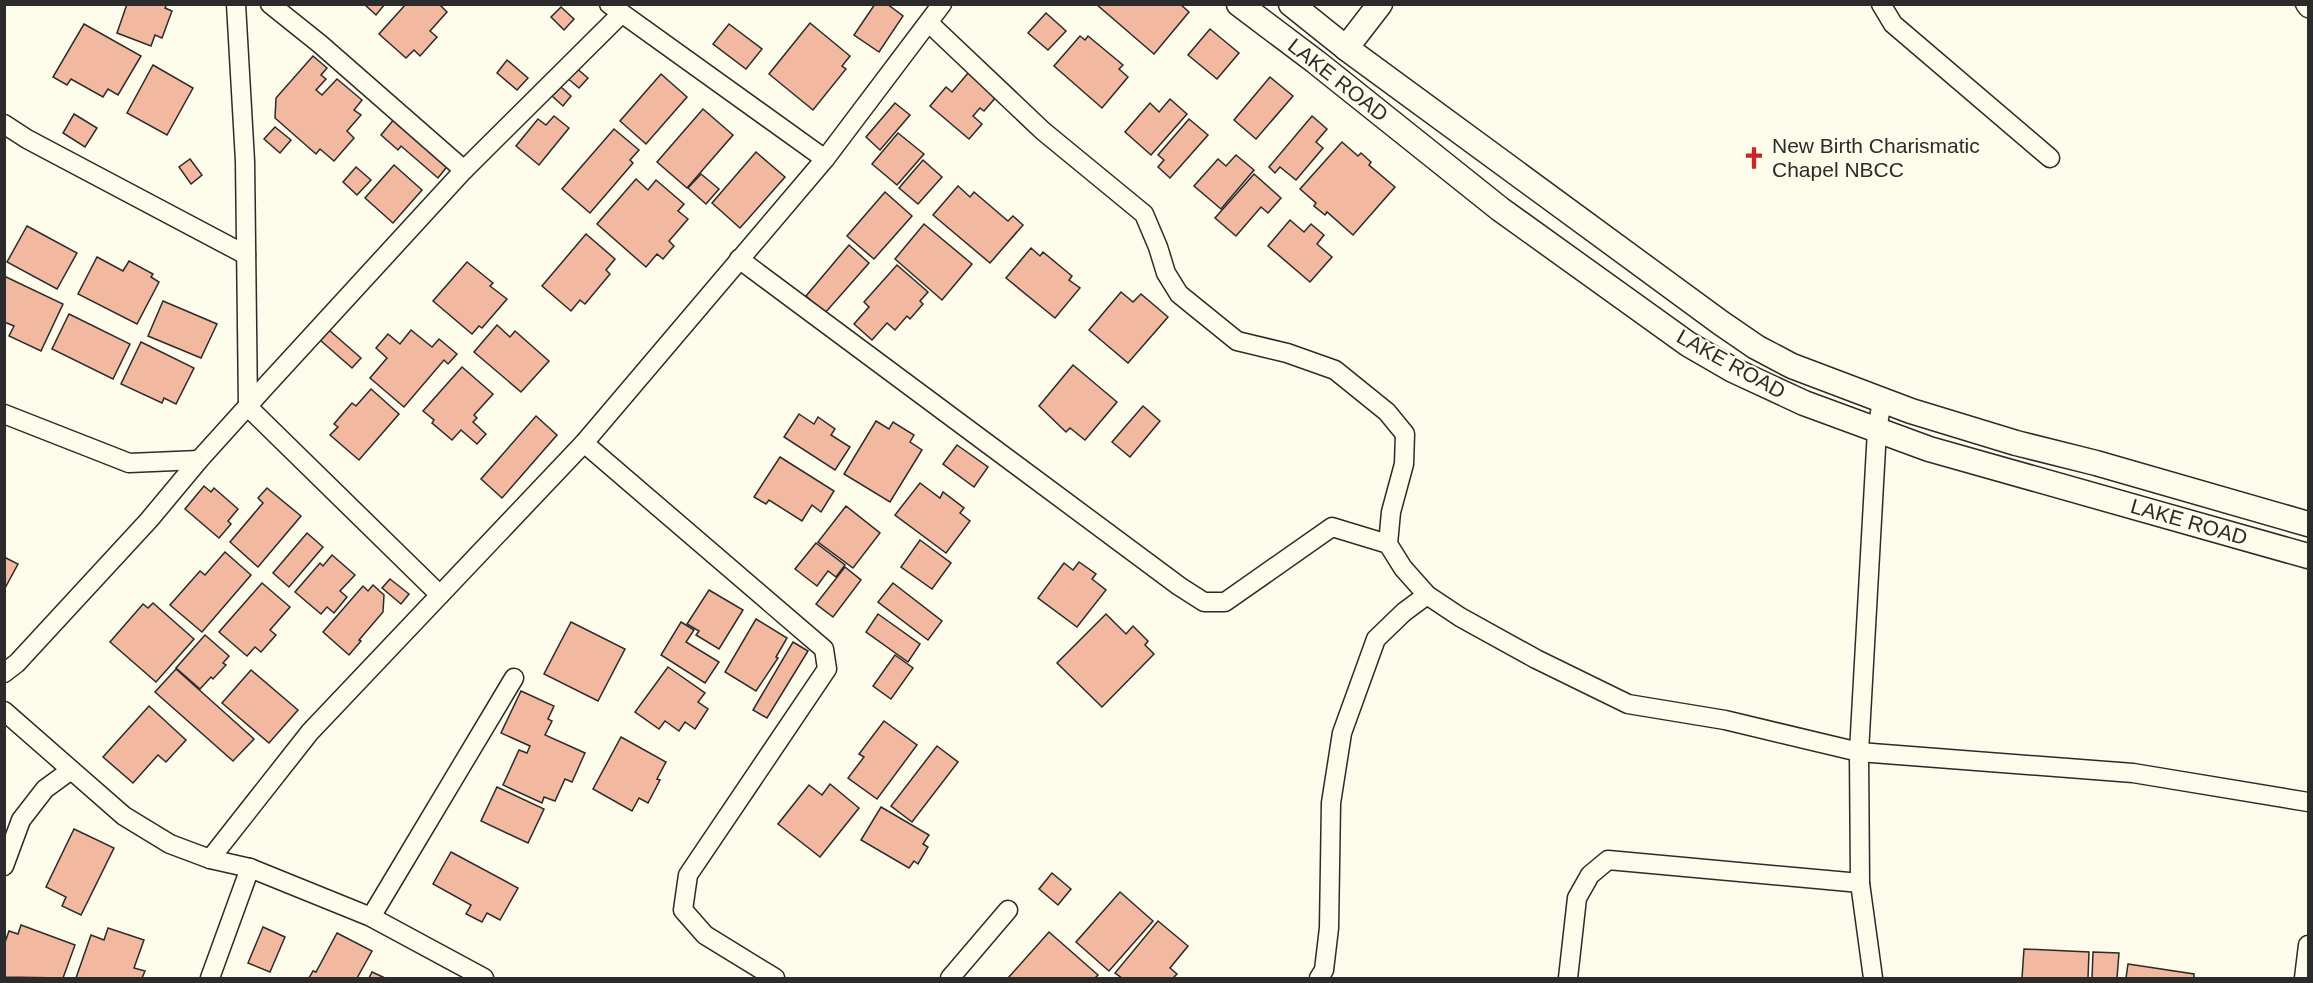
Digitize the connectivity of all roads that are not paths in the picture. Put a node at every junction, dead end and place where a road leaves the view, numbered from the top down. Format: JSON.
{"nodes":[{"id":1,"x":236,"y":4,"type":"edge"},
{"id":2,"x":270,"y":4,"type":"edge"},
{"id":3,"x":942,"y":4,"type":"edge"},
{"id":4,"x":1239,"y":4,"type":"edge"},
{"id":5,"x":1291,"y":4,"type":"edge"},
{"id":6,"x":1380,"y":4,"type":"edge"},
{"id":7,"x":1881,"y":4,"type":"edge"},
{"id":8,"x":2305,"y":4,"type":"edge"},
{"id":9,"x":2308,"y":8,"type":"edge"},
{"id":10,"x":615,"y":9,"type":"edge"},
{"id":11,"x":929,"y":23,"type":"junction"},
{"id":12,"x":1346,"y":48,"type":"junction"},
{"id":13,"x":4,"y":123,"type":"edge"},
{"id":14,"x":2050,"y":158,"type":"dead end"},
{"id":15,"x":825,"y":159,"type":"junction"},
{"id":16,"x":464,"y":170,"type":"junction"},
{"id":17,"x":246,"y":255,"type":"junction"},
{"id":18,"x":739,"y":259,"type":"junction"},
{"id":19,"x":1882,"y":400,"type":"junction"},
{"id":20,"x":248,"y":407,"type":"junction"},
{"id":21,"x":4,"y":414,"type":"edge"},
{"id":22,"x":1877,"y":430,"type":"junction"},
{"id":23,"x":584,"y":443,"type":"junction"},
{"id":24,"x":199,"y":460,"type":"junction"},
{"id":25,"x":2308,"y":524,"type":"edge"},
{"id":26,"x":1388,"y":544,"type":"junction"},
{"id":27,"x":2308,"y":556,"type":"edge"},
{"id":28,"x":440,"y":595,"type":"junction"},
{"id":29,"x":1427,"y":595,"type":"junction"},
{"id":30,"x":4,"y":674,"type":"edge"},
{"id":31,"x":514,"y":678,"type":"dead end"},
{"id":32,"x":4,"y":711,"type":"edge"},
{"id":33,"x":1858,"y":752,"type":"junction"},
{"id":34,"x":70,"y":770,"type":"junction"},
{"id":35,"x":2308,"y":802,"type":"edge"},
{"id":36,"x":210,"y":859,"type":"junction"},
{"id":37,"x":4,"y":866,"type":"edge"},
{"id":38,"x":250,"y":868,"type":"junction"},
{"id":39,"x":1860,"y":883,"type":"junction"},
{"id":40,"x":1008,"y":910,"type":"dead end"},
{"id":41,"x":371,"y":917,"type":"junction"},
{"id":42,"x":2308,"y":945,"type":"edge"},
{"id":43,"x":210,"y":978,"type":"edge"},
{"id":44,"x":484,"y":978,"type":"edge"},
{"id":45,"x":775,"y":978,"type":"edge"},
{"id":46,"x":950,"y":978,"type":"edge"},
{"id":47,"x":1319,"y":978,"type":"edge"},
{"id":48,"x":1568,"y":978,"type":"edge"},
{"id":49,"x":1873,"y":978,"type":"edge"},
{"id":50,"x":2304,"y":978,"type":"edge"}],
"edges":[{"from":1,"to":17,"type":"street"},
{"from":2,"to":16,"type":"street"},
{"from":3,"to":11,"type":"street"},
{"from":4,"to":22,"type":"main road","name":"LAKE ROAD"},
{"from":5,"to":12,"type":"main road","name":"LAKE ROAD"},
{"from":6,"to":12,"type":"main road"},
{"from":7,"to":14,"type":"street"},
{"from":8,"to":9,"type":"street"},
{"from":10,"to":15,"type":"street"},
{"from":10,"to":16,"type":"street"},
{"from":11,"to":15,"type":"street"},
{"from":11,"to":26,"type":"street"},
{"from":12,"to":19,"type":"main road","name":"LAKE ROAD"},
{"from":13,"to":17,"type":"street"},
{"from":15,"to":18,"type":"street"},
{"from":16,"to":20,"type":"street"},
{"from":17,"to":20,"type":"street"},
{"from":18,"to":23,"type":"street"},
{"from":18,"to":26,"type":"street"},
{"from":19,"to":22,"type":"street"},
{"from":19,"to":25,"type":"main road","name":"LAKE ROAD"},
{"from":20,"to":24,"type":"street"},
{"from":20,"to":28,"type":"street"},
{"from":21,"to":24,"type":"street"},
{"from":22,"to":27,"type":"main road","name":"LAKE ROAD"},
{"from":22,"to":33,"type":"street"},
{"from":23,"to":28,"type":"street"},
{"from":23,"to":45,"type":"street"},
{"from":24,"to":30,"type":"street"},
{"from":26,"to":29,"type":"street"},
{"from":28,"to":36,"type":"street"},
{"from":29,"to":33,"type":"street"},
{"from":29,"to":47,"type":"street"},
{"from":31,"to":41,"type":"street"},
{"from":32,"to":34,"type":"street"},
{"from":33,"to":35,"type":"street"},
{"from":33,"to":39,"type":"street"},
{"from":34,"to":36,"type":"street"},
{"from":34,"to":37,"type":"street"},
{"from":36,"to":38,"type":"street"},
{"from":38,"to":41,"type":"street"},
{"from":38,"to":43,"type":"street"},
{"from":39,"to":48,"type":"street"},
{"from":39,"to":49,"type":"street"},
{"from":40,"to":46,"type":"street"},
{"from":41,"to":44,"type":"street"},
{"from":42,"to":50,"type":"street"}]}
